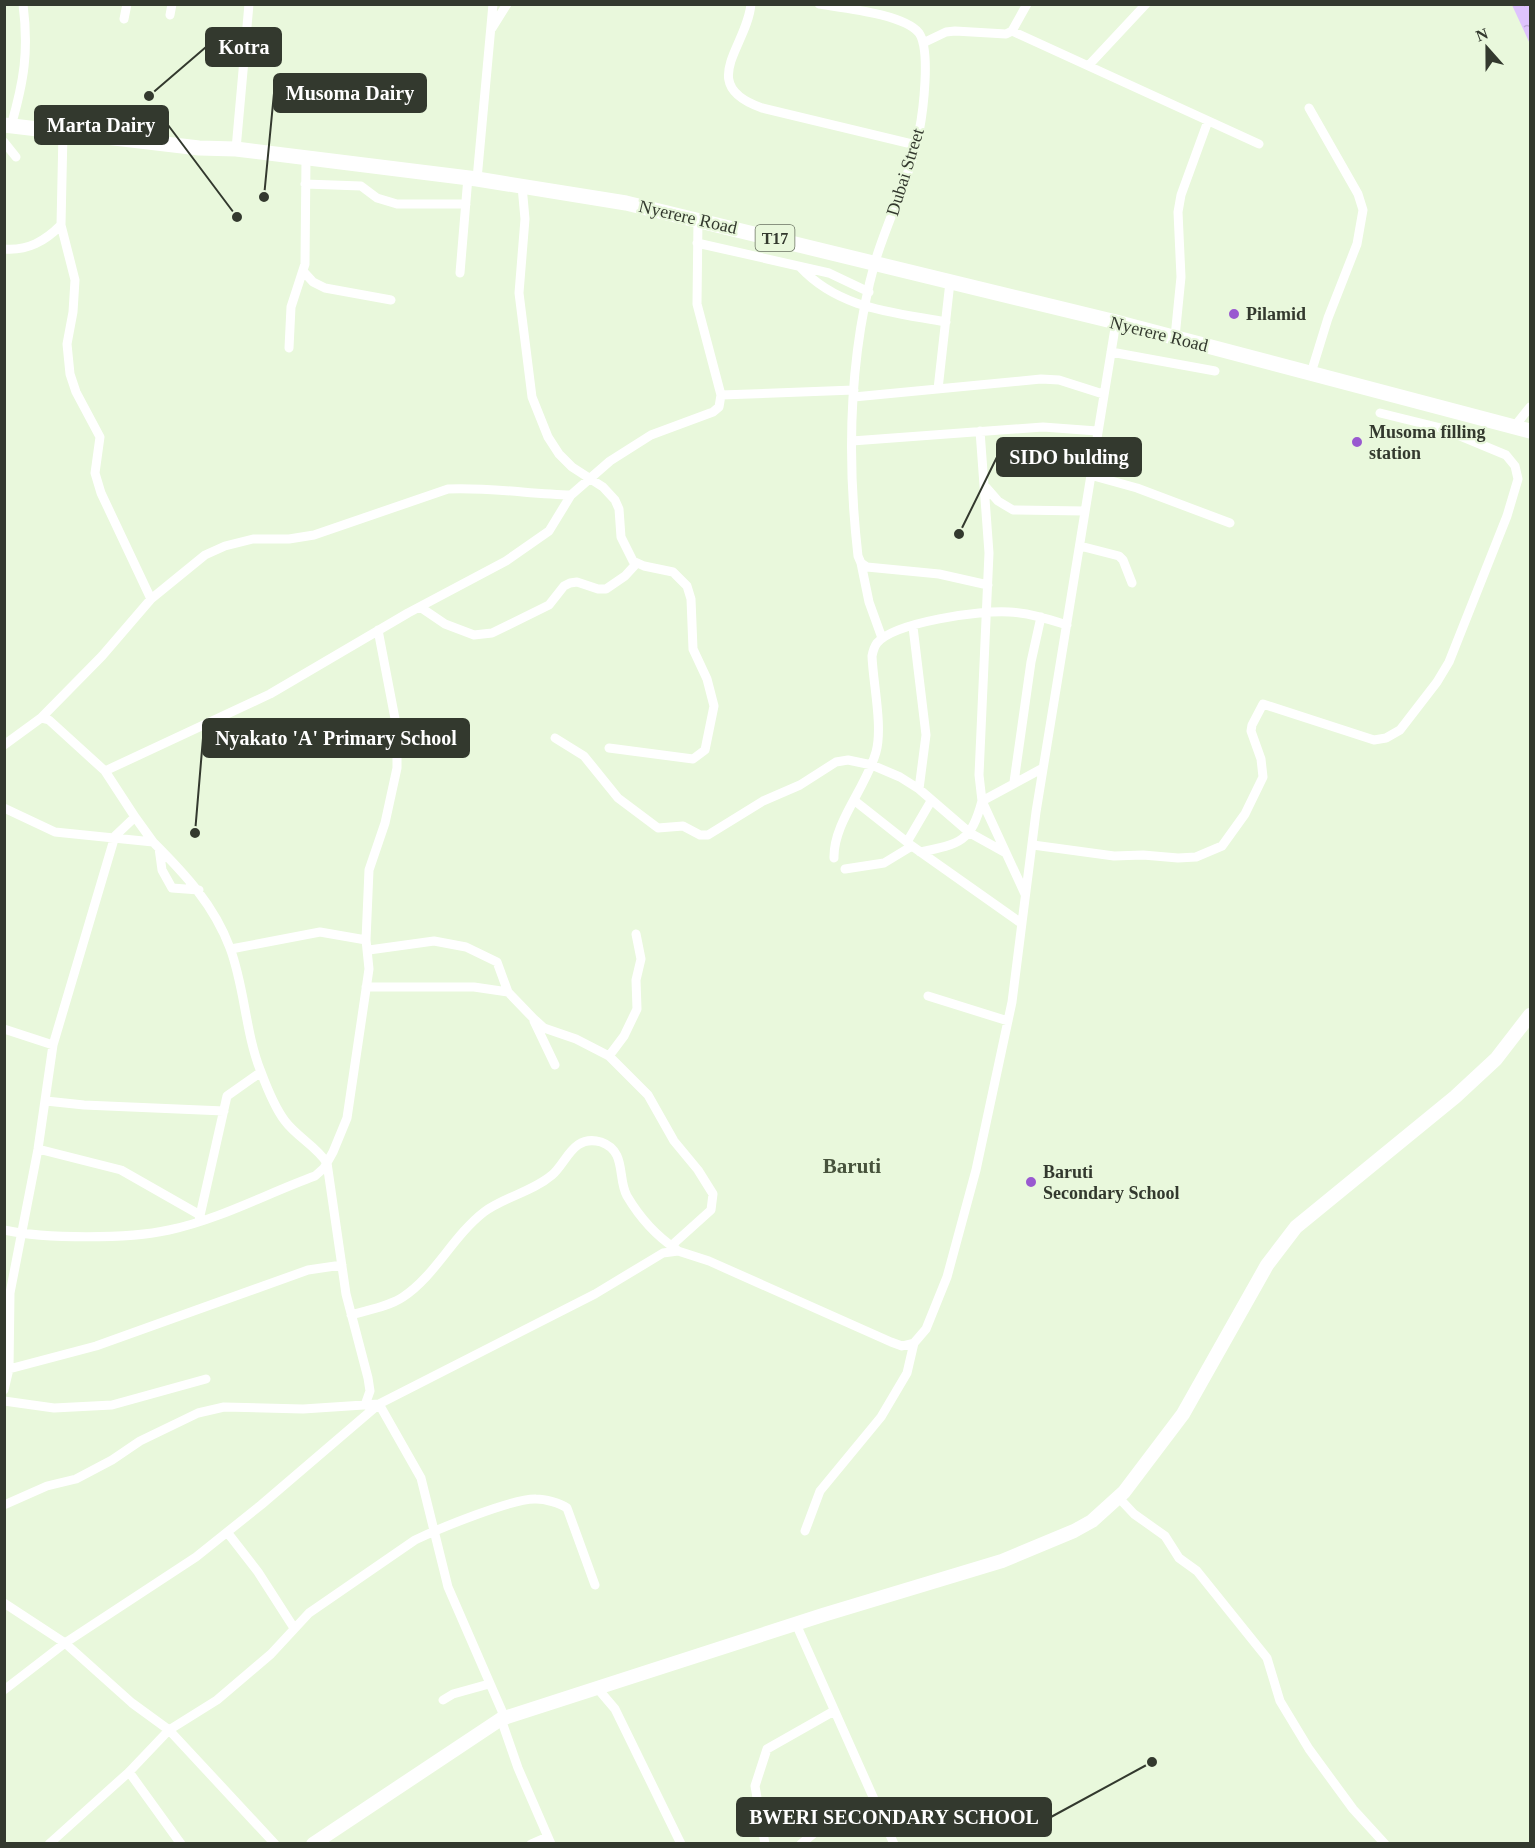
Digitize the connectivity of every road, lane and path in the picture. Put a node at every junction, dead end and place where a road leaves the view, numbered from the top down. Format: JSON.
{"nodes":[{"id":1,"x":23,"y":4,"type":"edge"},
{"id":2,"x":127,"y":4,"type":"edge"},
{"id":3,"x":172,"y":4,"type":"edge"},
{"id":4,"x":249,"y":4,"type":"edge"},
{"id":5,"x":493,"y":4,"type":"edge"},
{"id":6,"x":507,"y":4,"type":"edge"},
{"id":7,"x":751,"y":4,"type":"edge"},
{"id":8,"x":819,"y":4,"type":"edge"},
{"id":9,"x":1027,"y":4,"type":"edge"},
{"id":10,"x":1146,"y":4,"type":"edge"},
{"id":11,"x":170,"y":15,"type":"dead end"},
{"id":12,"x":124,"y":19,"type":"dead end"},
{"id":13,"x":490,"y":31,"type":"junction"},
{"id":14,"x":1012,"y":32,"type":"junction"},
{"id":15,"x":923,"y":43,"type":"junction"},
{"id":16,"x":1089,"y":65,"type":"junction"},
{"id":17,"x":1309,"y":108,"type":"dead end"},
{"id":18,"x":1208,"y":121,"type":"junction"},
{"id":19,"x":8,"y":126,"type":"edge"},
{"id":20,"x":63,"y":132,"type":"junction"},
{"id":21,"x":4,"y":142,"type":"edge"},
{"id":22,"x":1259,"y":144,"type":"dead end"},
{"id":23,"x":916,"y":146,"type":"junction"},
{"id":24,"x":237,"y":149,"type":"junction"},
{"id":25,"x":16,"y":157,"type":"dead end"},
{"id":26,"x":306,"y":158,"type":"junction"},
{"id":27,"x":473,"y":178,"type":"junction"},
{"id":28,"x":305,"y":184,"type":"junction"},
{"id":29,"x":522,"y":186,"type":"junction"},
{"id":30,"x":466,"y":204,"type":"junction"},
{"id":31,"x":698,"y":219,"type":"junction"},
{"id":32,"x":61,"y":225,"type":"junction"},
{"id":33,"x":697,"y":243,"type":"junction"},
{"id":34,"x":4,"y":249,"type":"edge"},
{"id":35,"x":875,"y":263,"type":"junction"},
{"id":36,"x":799,"y":267,"type":"junction"},
{"id":37,"x":303,"y":271,"type":"junction"},
{"id":38,"x":460,"y":273,"type":"dead end"},
{"id":39,"x":950,"y":282,"type":"junction"},
{"id":40,"x":869,"y":292,"type":"junction"},
{"id":41,"x":391,"y":300,"type":"dead end"},
{"id":42,"x":866,"y":308,"type":"junction"},
{"id":43,"x":946,"y":322,"type":"junction"},
{"id":44,"x":1116,"y":322,"type":"junction"},
{"id":45,"x":1175,"y":338,"type":"junction"},
{"id":46,"x":289,"y":348,"type":"dead end"},
{"id":47,"x":1111,"y":352,"type":"junction"},
{"id":48,"x":1215,"y":371,"type":"dead end"},
{"id":49,"x":1311,"y":373,"type":"junction"},
{"id":50,"x":938,"y":388,"type":"junction"},
{"id":51,"x":854,"y":394,"type":"junction"},
{"id":52,"x":1103,"y":394,"type":"junction"},
{"id":53,"x":721,"y":395,"type":"junction"},
{"id":54,"x":1530,"y":407,"type":"edge"},
{"id":55,"x":1380,"y":413,"type":"dead end"},
{"id":56,"x":1514,"y":427,"type":"junction"},
{"id":57,"x":980,"y":431,"type":"junction"},
{"id":58,"x":1097,"y":431,"type":"junction"},
{"id":59,"x":1530,"y":431,"type":"edge"},
{"id":60,"x":852,"y":441,"type":"junction"},
{"id":61,"x":1090,"y":475,"type":"junction"},
{"id":62,"x":588,"y":478,"type":"junction"},
{"id":63,"x":984,"y":485,"type":"junction"},
{"id":64,"x":571,"y":495,"type":"junction"},
{"id":65,"x":1085,"y":512,"type":"junction"},
{"id":66,"x":1230,"y":523,"type":"dead end"},
{"id":67,"x":1080,"y":546,"type":"junction"},
{"id":68,"x":861,"y":563,"type":"junction"},
{"id":69,"x":636,"y":564,"type":"junction"},
{"id":70,"x":1132,"y":583,"type":"dead end"},
{"id":71,"x":988,"y":585,"type":"junction"},
{"id":72,"x":151,"y":599,"type":"junction"},
{"id":73,"x":420,"y":607,"type":"junction"},
{"id":74,"x":988,"y":611,"type":"junction"},
{"id":75,"x":1041,"y":617,"type":"junction"},
{"id":76,"x":1067,"y":625,"type":"junction"},
{"id":77,"x":913,"y":627,"type":"junction"},
{"id":78,"x":378,"y":630,"type":"junction"},
{"id":79,"x":882,"y":639,"type":"junction"},
{"id":80,"x":41,"y":718,"type":"junction"},
{"id":81,"x":555,"y":738,"type":"dead end"},
{"id":82,"x":4,"y":745,"type":"edge"},
{"id":83,"x":609,"y":748,"type":"dead end"},
{"id":84,"x":872,"y":765,"type":"junction"},
{"id":85,"x":1043,"y":768,"type":"junction"},
{"id":86,"x":105,"y":771,"type":"junction"},
{"id":87,"x":1014,"y":782,"type":"junction"},
{"id":88,"x":919,"y":789,"type":"junction"},
{"id":89,"x":855,"y":801,"type":"junction"},
{"id":90,"x":931,"y":801,"type":"junction"},
{"id":91,"x":982,"y":801,"type":"junction"},
{"id":92,"x":4,"y":808,"type":"edge"},
{"id":93,"x":135,"y":817,"type":"junction"},
{"id":94,"x":970,"y":833,"type":"junction"},
{"id":95,"x":115,"y":836,"type":"junction"},
{"id":96,"x":909,"y":844,"type":"junction"},
{"id":97,"x":156,"y":845,"type":"junction"},
{"id":98,"x":1033,"y":845,"type":"junction"},
{"id":99,"x":920,"y":852,"type":"junction"},
{"id":100,"x":1006,"y":853,"type":"junction"},
{"id":101,"x":834,"y":858,"type":"dead end"},
{"id":102,"x":845,"y":869,"type":"dead end"},
{"id":103,"x":199,"y":890,"type":"junction"},
{"id":104,"x":1025,"y":894,"type":"junction"},
{"id":105,"x":1021,"y":923,"type":"junction"},
{"id":106,"x":636,"y":934,"type":"dead end"},
{"id":107,"x":366,"y":940,"type":"junction"},
{"id":108,"x":231,"y":949,"type":"junction"},
{"id":109,"x":369,"y":950,"type":"junction"},
{"id":110,"x":366,"y":987,"type":"junction"},
{"id":111,"x":508,"y":992,"type":"junction"},
{"id":112,"x":928,"y":996,"type":"dead end"},
{"id":113,"x":1530,"y":1016,"type":"edge"},
{"id":114,"x":534,"y":1019,"type":"junction"},
{"id":115,"x":1008,"y":1021,"type":"junction"},
{"id":116,"x":4,"y":1029,"type":"edge"},
{"id":117,"x":53,"y":1045,"type":"junction"},
{"id":118,"x":609,"y":1056,"type":"junction"},
{"id":119,"x":555,"y":1065,"type":"dead end"},
{"id":120,"x":261,"y":1072,"type":"junction"},
{"id":121,"x":46,"y":1101,"type":"junction"},
{"id":122,"x":224,"y":1111,"type":"junction"},
{"id":123,"x":38,"y":1149,"type":"junction"},
{"id":124,"x":327,"y":1163,"type":"junction"},
{"id":125,"x":199,"y":1218,"type":"junction"},
{"id":126,"x":4,"y":1230,"type":"edge"},
{"id":127,"x":21,"y":1234,"type":"junction"},
{"id":128,"x":675,"y":1249,"type":"junction"},
{"id":129,"x":342,"y":1265,"type":"junction"},
{"id":130,"x":351,"y":1315,"type":"junction"},
{"id":131,"x":914,"y":1342,"type":"junction"},
{"id":132,"x":9,"y":1369,"type":"junction"},
{"id":133,"x":206,"y":1379,"type":"dead end"},
{"id":134,"x":4,"y":1390,"type":"edge"},
{"id":135,"x":4,"y":1401,"type":"edge"},
{"id":136,"x":379,"y":1404,"type":"junction"},
{"id":137,"x":365,"y":1405,"type":"junction"},
{"id":138,"x":1119,"y":1498,"type":"junction"},
{"id":139,"x":4,"y":1505,"type":"edge"},
{"id":140,"x":433,"y":1531,"type":"junction"},
{"id":141,"x":805,"y":1531,"type":"dead end"},
{"id":142,"x":227,"y":1532,"type":"junction"},
{"id":143,"x":594,"y":1585,"type":"dead end"},
{"id":144,"x":4,"y":1603,"type":"edge"},
{"id":145,"x":796,"y":1624,"type":"junction"},
{"id":146,"x":294,"y":1628,"type":"junction"},
{"id":147,"x":65,"y":1643,"type":"junction"},
{"id":148,"x":489,"y":1684,"type":"junction"},
{"id":149,"x":598,"y":1689,"type":"junction"},
{"id":150,"x":4,"y":1690,"type":"edge"},
{"id":151,"x":443,"y":1700,"type":"dead end"},
{"id":152,"x":834,"y":1711,"type":"junction"},
{"id":153,"x":503,"y":1718,"type":"junction"},
{"id":154,"x":169,"y":1730,"type":"junction"},
{"id":155,"x":129,"y":1772,"type":"junction"},
{"id":156,"x":879,"y":1814,"type":"junction"},
{"id":157,"x":763,"y":1822,"type":"junction"},
{"id":158,"x":813,"y":1823,"type":"dead end"},
{"id":159,"x":549,"y":1840,"type":"edge"},
{"id":160,"x":316,"y":1843,"type":"edge"},
{"id":161,"x":50,"y":1844,"type":"edge"},
{"id":162,"x":181,"y":1844,"type":"edge"},
{"id":163,"x":275,"y":1844,"type":"edge"},
{"id":164,"x":531,"y":1844,"type":"edge"},
{"id":165,"x":681,"y":1844,"type":"edge"},
{"id":166,"x":765,"y":1844,"type":"edge"},
{"id":167,"x":801,"y":1844,"type":"edge"},
{"id":168,"x":894,"y":1844,"type":"edge"},
{"id":169,"x":1385,"y":1844,"type":"edge"}],
"edges":[{"from":1,"to":19,"type":"street"},
{"from":2,"to":12,"type":"street"},
{"from":3,"to":11,"type":"street"},
{"from":4,"to":24,"type":"street"},
{"from":5,"to":13,"type":"street"},
{"from":6,"to":13,"type":"street"},
{"from":7,"to":23,"type":"street"},
{"from":8,"to":15,"type":"street"},
{"from":9,"to":14,"type":"street"},
{"from":10,"to":16,"type":"street"},
{"from":13,"to":27,"type":"street"},
{"from":14,"to":15,"type":"street"},
{"from":14,"to":16,"type":"street"},
{"from":15,"to":23,"type":"street","name":"Dubai Street"},
{"from":16,"to":18,"type":"street"},
{"from":17,"to":49,"type":"street"},
{"from":18,"to":22,"type":"street"},
{"from":18,"to":45,"type":"street"},
{"from":19,"to":20,"type":"main road","name":"Nyerere Road","number":"T17"},
{"from":20,"to":24,"type":"main road","name":"Nyerere Road","number":"T17"},
{"from":20,"to":32,"type":"street"},
{"from":21,"to":25,"type":"street"},
{"from":23,"to":35,"type":"street","name":"Dubai Street"},
{"from":24,"to":26,"type":"main road","name":"Nyerere Road","number":"T17"},
{"from":26,"to":27,"type":"main road","name":"Nyerere Road","number":"T17"},
{"from":26,"to":28,"type":"street"},
{"from":27,"to":29,"type":"main road","name":"Nyerere Road","number":"T17"},
{"from":27,"to":30,"type":"street"},
{"from":28,"to":30,"type":"street"},
{"from":28,"to":37,"type":"street"},
{"from":29,"to":31,"type":"main road","name":"Nyerere Road","number":"T17"},
{"from":29,"to":62,"type":"street"},
{"from":30,"to":38,"type":"street"},
{"from":31,"to":33,"type":"street"},
{"from":31,"to":35,"type":"main road","name":"Nyerere Road","number":"T17"},
{"from":32,"to":34,"type":"street"},
{"from":32,"to":72,"type":"street"},
{"from":33,"to":36,"type":"street"},
{"from":33,"to":53,"type":"street"},
{"from":35,"to":39,"type":"main road","name":"Nyerere Road","number":"T17"},
{"from":35,"to":40,"type":"street","name":"Dubai Street"},
{"from":36,"to":40,"type":"street"},
{"from":36,"to":42,"type":"street"},
{"from":37,"to":41,"type":"street"},
{"from":37,"to":46,"type":"street"},
{"from":39,"to":43,"type":"street"},
{"from":39,"to":44,"type":"main road","name":"Nyerere Road","number":"T17"},
{"from":40,"to":42,"type":"street","name":"Dubai Street"},
{"from":42,"to":43,"type":"street"},
{"from":42,"to":51,"type":"street","name":"Dubai Street"},
{"from":43,"to":50,"type":"street"},
{"from":44,"to":45,"type":"main road","name":"Nyerere Road","number":"T17"},
{"from":44,"to":47,"type":"street"},
{"from":45,"to":49,"type":"main road","name":"Nyerere Road","number":"T17"},
{"from":47,"to":48,"type":"street"},
{"from":47,"to":52,"type":"street"},
{"from":49,"to":56,"type":"main road","name":"Nyerere Road","number":"T17"},
{"from":50,"to":51,"type":"street"},
{"from":50,"to":52,"type":"street"},
{"from":51,"to":53,"type":"street"},
{"from":51,"to":60,"type":"street","name":"Dubai Street"},
{"from":52,"to":58,"type":"street"},
{"from":53,"to":62,"type":"street"},
{"from":54,"to":56,"type":"street"},
{"from":55,"to":98,"type":"street"},
{"from":56,"to":59,"type":"main road","name":"Nyerere Road","number":"T17"},
{"from":57,"to":58,"type":"street"},
{"from":57,"to":60,"type":"street"},
{"from":57,"to":63,"type":"street"},
{"from":58,"to":61,"type":"street"},
{"from":60,"to":68,"type":"street","name":"Dubai Street"},
{"from":61,"to":65,"type":"street"},
{"from":61,"to":66,"type":"street"},
{"from":62,"to":64,"type":"street"},
{"from":62,"to":69,"type":"street"},
{"from":63,"to":65,"type":"street"},
{"from":63,"to":71,"type":"street"},
{"from":64,"to":72,"type":"street"},
{"from":64,"to":73,"type":"street"},
{"from":65,"to":67,"type":"street"},
{"from":67,"to":70,"type":"street"},
{"from":67,"to":76,"type":"street"},
{"from":68,"to":71,"type":"street"},
{"from":68,"to":79,"type":"street","name":"Dubai Street"},
{"from":69,"to":73,"type":"street"},
{"from":69,"to":83,"type":"street"},
{"from":71,"to":74,"type":"street"},
{"from":72,"to":80,"type":"street"},
{"from":73,"to":78,"type":"street"},
{"from":74,"to":75,"type":"street"},
{"from":74,"to":77,"type":"street"},
{"from":74,"to":91,"type":"street"},
{"from":75,"to":76,"type":"street"},
{"from":75,"to":87,"type":"street"},
{"from":76,"to":85,"type":"street"},
{"from":77,"to":79,"type":"street"},
{"from":77,"to":88,"type":"street"},
{"from":78,"to":86,"type":"street"},
{"from":78,"to":107,"type":"street"},
{"from":79,"to":84,"type":"street"},
{"from":80,"to":82,"type":"street"},
{"from":80,"to":86,"type":"street"},
{"from":81,"to":84,"type":"street"},
{"from":84,"to":88,"type":"street"},
{"from":84,"to":89,"type":"street"},
{"from":85,"to":87,"type":"street"},
{"from":85,"to":98,"type":"street"},
{"from":86,"to":93,"type":"street"},
{"from":87,"to":91,"type":"street"},
{"from":88,"to":90,"type":"street"},
{"from":89,"to":96,"type":"street"},
{"from":89,"to":101,"type":"street"},
{"from":90,"to":94,"type":"street"},
{"from":90,"to":96,"type":"street"},
{"from":91,"to":94,"type":"street"},
{"from":91,"to":100,"type":"street"},
{"from":92,"to":95,"type":"street"},
{"from":93,"to":95,"type":"street"},
{"from":93,"to":97,"type":"street"},
{"from":94,"to":99,"type":"street"},
{"from":94,"to":100,"type":"street"},
{"from":95,"to":97,"type":"street"},
{"from":95,"to":117,"type":"street"},
{"from":96,"to":99,"type":"street"},
{"from":96,"to":102,"type":"street"},
{"from":97,"to":103,"type":"street"},
{"from":97,"to":103,"type":"street"},
{"from":98,"to":104,"type":"street"},
{"from":99,"to":105,"type":"street"},
{"from":100,"to":104,"type":"street"},
{"from":103,"to":108,"type":"street"},
{"from":104,"to":105,"type":"street"},
{"from":105,"to":115,"type":"street"},
{"from":106,"to":118,"type":"street"},
{"from":107,"to":108,"type":"street"},
{"from":107,"to":109,"type":"street"},
{"from":108,"to":120,"type":"street"},
{"from":109,"to":110,"type":"street"},
{"from":109,"to":111,"type":"street"},
{"from":110,"to":111,"type":"street"},
{"from":110,"to":124,"type":"street"},
{"from":111,"to":114,"type":"street"},
{"from":112,"to":115,"type":"street"},
{"from":113,"to":138,"type":"street"},
{"from":114,"to":118,"type":"street"},
{"from":114,"to":119,"type":"street"},
{"from":115,"to":131,"type":"street"},
{"from":116,"to":117,"type":"street"},
{"from":117,"to":121,"type":"street"},
{"from":118,"to":128,"type":"street"},
{"from":120,"to":122,"type":"street"},
{"from":120,"to":124,"type":"street"},
{"from":121,"to":122,"type":"street"},
{"from":121,"to":123,"type":"street"},
{"from":122,"to":125,"type":"street"},
{"from":123,"to":125,"type":"street"},
{"from":123,"to":127,"type":"street"},
{"from":124,"to":125,"type":"street"},
{"from":124,"to":129,"type":"street"},
{"from":125,"to":127,"type":"street"},
{"from":126,"to":127,"type":"street"},
{"from":127,"to":132,"type":"street"},
{"from":128,"to":130,"type":"street"},
{"from":128,"to":131,"type":"street"},
{"from":128,"to":136,"type":"street"},
{"from":129,"to":130,"type":"street"},
{"from":129,"to":132,"type":"street"},
{"from":130,"to":137,"type":"street"},
{"from":131,"to":141,"type":"street"},
{"from":132,"to":134,"type":"street"},
{"from":133,"to":135,"type":"street"},
{"from":136,"to":137,"type":"street"},
{"from":136,"to":140,"type":"street"},
{"from":136,"to":142,"type":"street"},
{"from":137,"to":139,"type":"street"},
{"from":138,"to":145,"type":"street"},
{"from":138,"to":169,"type":"street"},
{"from":140,"to":143,"type":"street"},
{"from":140,"to":146,"type":"street"},
{"from":140,"to":148,"type":"street"},
{"from":142,"to":146,"type":"street"},
{"from":142,"to":147,"type":"street"},
{"from":144,"to":147,"type":"street"},
{"from":145,"to":149,"type":"street"},
{"from":145,"to":152,"type":"street"},
{"from":146,"to":154,"type":"street"},
{"from":147,"to":150,"type":"street"},
{"from":147,"to":154,"type":"street"},
{"from":148,"to":151,"type":"street"},
{"from":148,"to":153,"type":"street"},
{"from":149,"to":153,"type":"street"},
{"from":149,"to":165,"type":"street"},
{"from":152,"to":156,"type":"street"},
{"from":152,"to":157,"type":"street"},
{"from":153,"to":159,"type":"street"},
{"from":153,"to":160,"type":"street"},
{"from":154,"to":155,"type":"street"},
{"from":154,"to":163,"type":"street"},
{"from":155,"to":161,"type":"street"},
{"from":155,"to":162,"type":"street"},
{"from":156,"to":157,"type":"street"},
{"from":156,"to":168,"type":"street"},
{"from":157,"to":166,"type":"street"},
{"from":158,"to":167,"type":"street"},
{"from":159,"to":164,"type":"street"}]}
